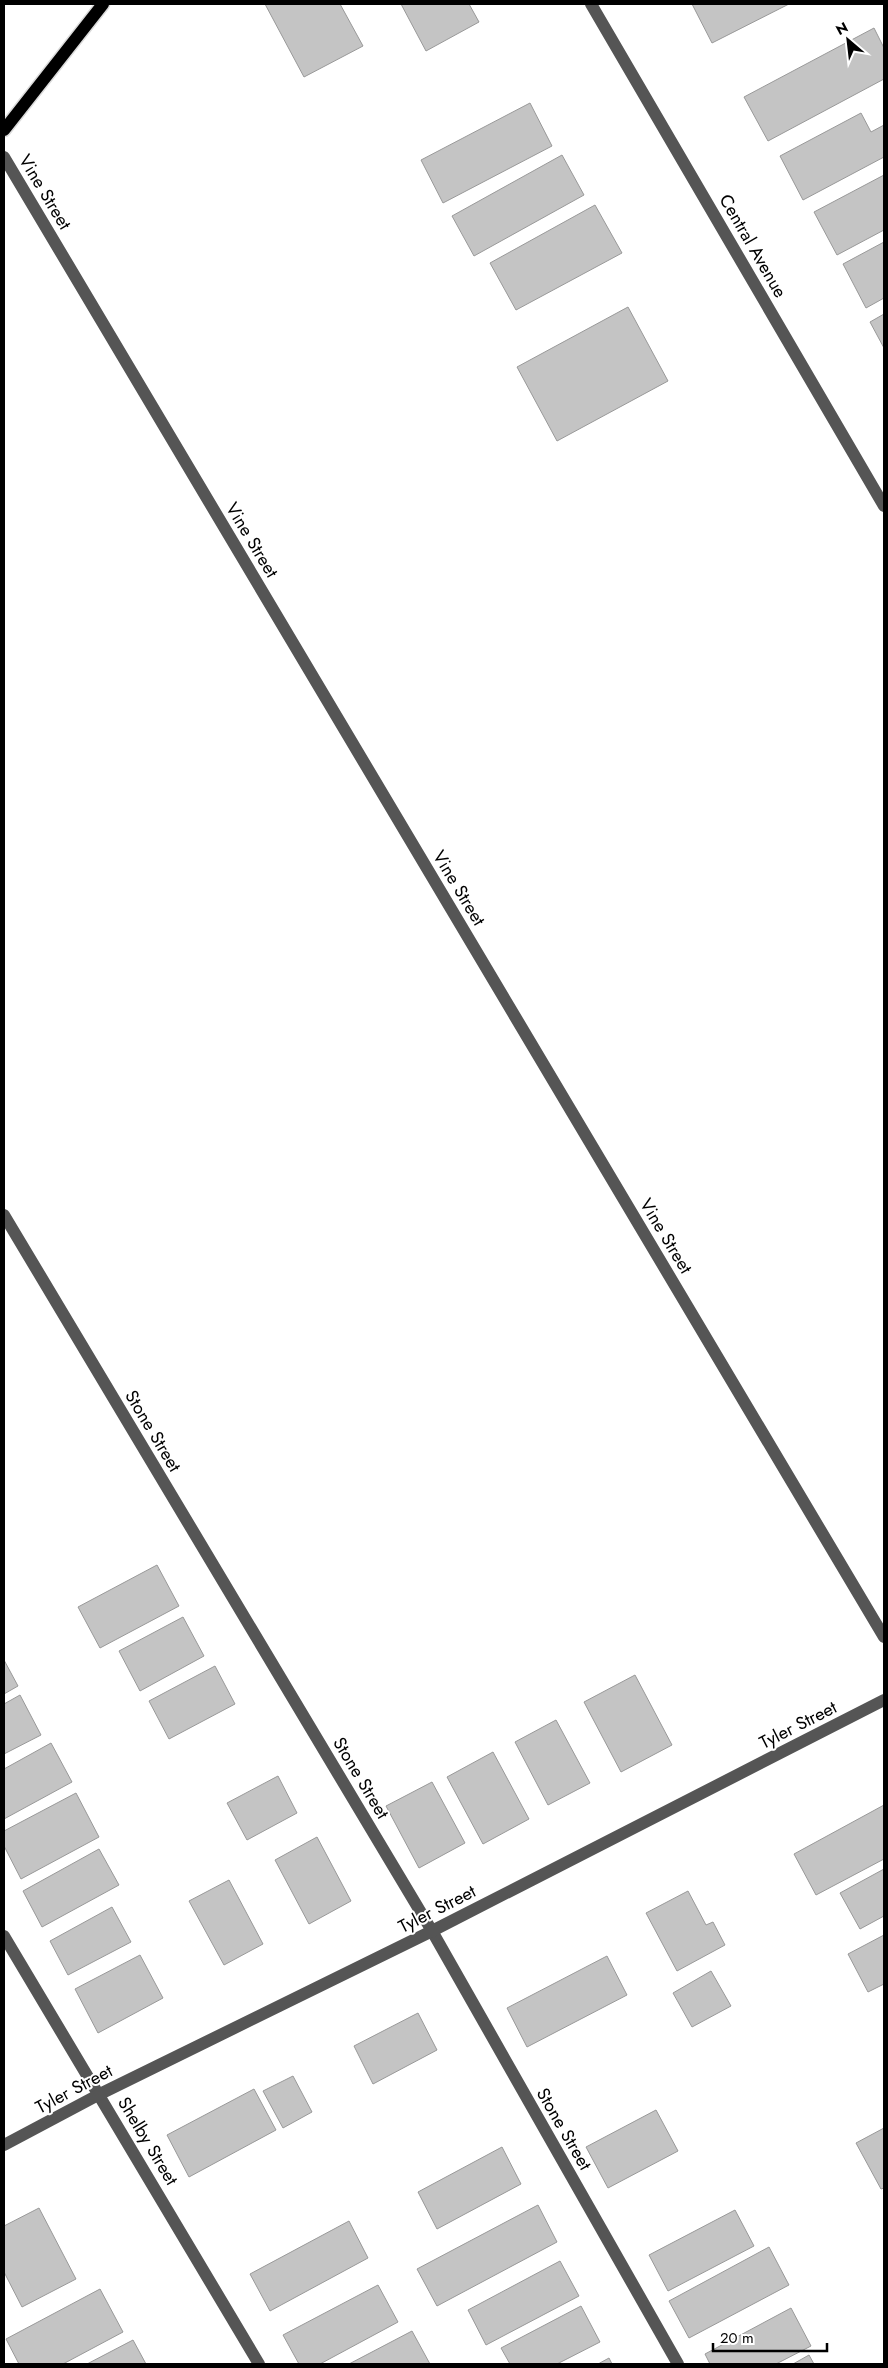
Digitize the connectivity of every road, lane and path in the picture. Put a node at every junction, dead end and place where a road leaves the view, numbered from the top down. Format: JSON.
{"nodes":[{"id":1,"x":103,"y":4,"type":"edge"},
{"id":2,"x":591,"y":4,"type":"edge"},
{"id":3,"x":4,"y":130,"type":"edge"},
{"id":4,"x":4,"y":157,"type":"edge"},
{"id":5,"x":884,"y":506,"type":"edge"},
{"id":6,"x":4,"y":1216,"type":"edge"},
{"id":7,"x":884,"y":1637,"type":"edge"},
{"id":8,"x":884,"y":1700,"type":"edge"},
{"id":9,"x":432,"y":1931,"type":"junction"},
{"id":10,"x":4,"y":1936,"type":"edge"},
{"id":11,"x":100,"y":2094,"type":"junction"},
{"id":12,"x":4,"y":2145,"type":"edge"},
{"id":13,"x":259,"y":2364,"type":"edge"},
{"id":14,"x":678,"y":2364,"type":"edge"}],
"edges":[{"from":1,"to":3,"type":"main road"},
{"from":2,"to":5,"type":"street","name":"Central Avenue"},
{"from":4,"to":7,"type":"street","name":"Vine Street"},
{"from":6,"to":9,"type":"street","name":"Stone Street"},
{"from":8,"to":9,"type":"street","name":"Tyler Street"},
{"from":9,"to":11,"type":"street","name":"Tyler Street"},
{"from":9,"to":14,"type":"street","name":"Stone Street"},
{"from":10,"to":11,"type":"street","name":"Shelby Street"},
{"from":11,"to":12,"type":"street","name":"Tyler Street"},
{"from":11,"to":13,"type":"street","name":"Shelby Street"}]}
